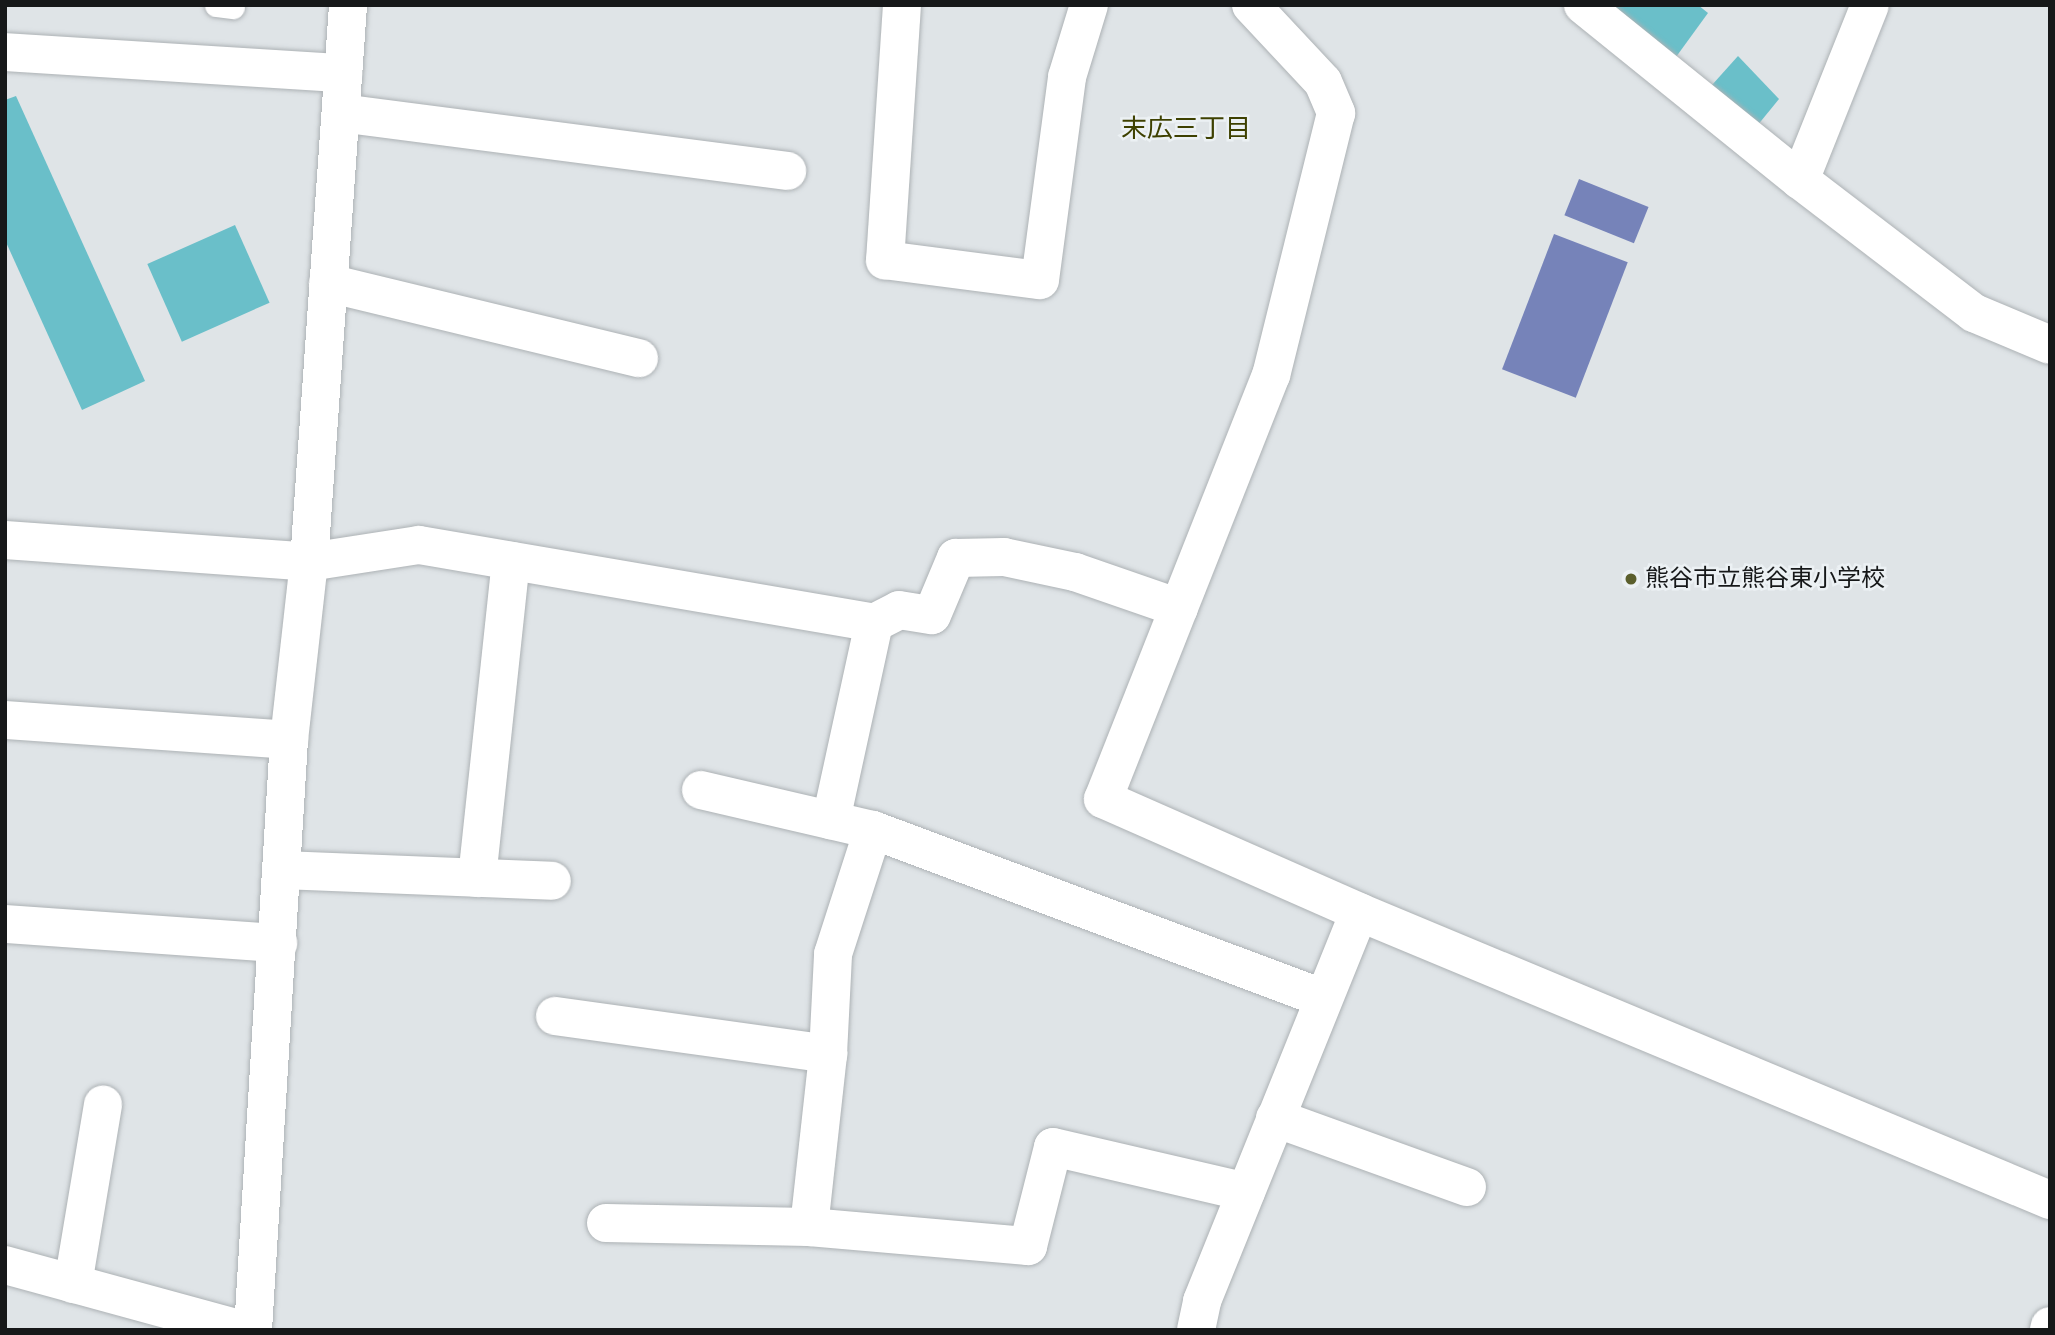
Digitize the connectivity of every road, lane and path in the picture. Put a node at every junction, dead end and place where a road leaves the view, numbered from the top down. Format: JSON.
{"nodes":[{"id":1,"x":348,"y":5,"type":"edge"},
{"id":2,"x":902,"y":5,"type":"edge"},
{"id":3,"x":1089,"y":5,"type":"edge"},
{"id":4,"x":1251,"y":5,"type":"edge"},
{"id":5,"x":1583,"y":5,"type":"edge"},
{"id":6,"x":1870,"y":5,"type":"edge"},
{"id":7,"x":5,"y":52,"type":"edge"},
{"id":8,"x":343,"y":73,"type":"junction"},
{"id":9,"x":341,"y":113,"type":"junction"},
{"id":10,"x":787,"y":171,"type":"dead end"},
{"id":11,"x":1800,"y":180,"type":"junction"},
{"id":12,"x":328,"y":283,"type":"junction"},
{"id":13,"x":2050,"y":345,"type":"edge"},
{"id":14,"x":639,"y":358,"type":"dead end"},
{"id":15,"x":5,"y":540,"type":"edge"},
{"id":16,"x":511,"y":561,"type":"junction"},
{"id":17,"x":309,"y":562,"type":"junction"},
{"id":18,"x":1179,"y":608,"type":"junction"},
{"id":19,"x":874,"y":622,"type":"junction"},
{"id":20,"x":5,"y":720,"type":"edge"},
{"id":21,"x":289,"y":740,"type":"junction"},
{"id":22,"x":701,"y":790,"type":"dead end"},
{"id":23,"x":831,"y":820,"type":"junction"},
{"id":24,"x":873,"y":830,"type":"junction"},
{"id":25,"x":282,"y":870,"type":"junction"},
{"id":26,"x":477,"y":878,"type":"junction"},
{"id":27,"x":552,"y":881,"type":"dead end"},
{"id":28,"x":1359,"y":912,"type":"junction"},
{"id":29,"x":5,"y":924,"type":"edge"},
{"id":30,"x":278,"y":943,"type":"junction"},
{"id":31,"x":1323,"y":998,"type":"junction"},
{"id":32,"x":555,"y":1016,"type":"dead end"},
{"id":33,"x":828,"y":1054,"type":"junction"},
{"id":34,"x":103,"y":1104,"type":"dead end"},
{"id":35,"x":1275,"y":1118,"type":"junction"},
{"id":36,"x":1467,"y":1187,"type":"dead end"},
{"id":37,"x":1246,"y":1192,"type":"junction"},
{"id":38,"x":2050,"y":1200,"type":"edge"},
{"id":39,"x":606,"y":1223,"type":"dead end"},
{"id":40,"x":809,"y":1227,"type":"junction"},
{"id":41,"x":5,"y":1265,"type":"edge"},
{"id":42,"x":73,"y":1284,"type":"junction"},
{"id":43,"x":243,"y":1330,"type":"edge"},
{"id":44,"x":253,"y":1330,"type":"edge"},
{"id":45,"x":1196,"y":1330,"type":"edge"}],
"edges":[{"from":1,"to":8,"type":"street"},
{"from":2,"to":3,"type":"street"},
{"from":4,"to":18,"type":"street"},
{"from":5,"to":11,"type":"street"},
{"from":6,"to":11,"type":"street"},
{"from":7,"to":8,"type":"street"},
{"from":8,"to":9,"type":"street"},
{"from":9,"to":10,"type":"street"},
{"from":9,"to":12,"type":"street"},
{"from":11,"to":13,"type":"street"},
{"from":12,"to":14,"type":"street"},
{"from":12,"to":17,"type":"street"},
{"from":15,"to":17,"type":"street"},
{"from":16,"to":17,"type":"street"},
{"from":16,"to":19,"type":"street"},
{"from":16,"to":26,"type":"street"},
{"from":17,"to":21,"type":"street"},
{"from":18,"to":19,"type":"street"},
{"from":18,"to":28,"type":"street"},
{"from":19,"to":23,"type":"street"},
{"from":20,"to":21,"type":"street"},
{"from":21,"to":25,"type":"street"},
{"from":22,"to":23,"type":"street"},
{"from":23,"to":24,"type":"street"},
{"from":24,"to":31,"type":"street"},
{"from":24,"to":33,"type":"street"},
{"from":25,"to":26,"type":"street"},
{"from":25,"to":30,"type":"street"},
{"from":26,"to":27,"type":"street"},
{"from":28,"to":31,"type":"street"},
{"from":28,"to":38,"type":"street"},
{"from":29,"to":30,"type":"street"},
{"from":30,"to":44,"type":"street"},
{"from":31,"to":35,"type":"street"},
{"from":32,"to":33,"type":"street"},
{"from":33,"to":40,"type":"street"},
{"from":34,"to":42,"type":"street"},
{"from":35,"to":36,"type":"street"},
{"from":35,"to":37,"type":"street"},
{"from":37,"to":40,"type":"street"},
{"from":37,"to":45,"type":"street"},
{"from":39,"to":40,"type":"street"},
{"from":41,"to":42,"type":"street"},
{"from":42,"to":43,"type":"street"}]}
